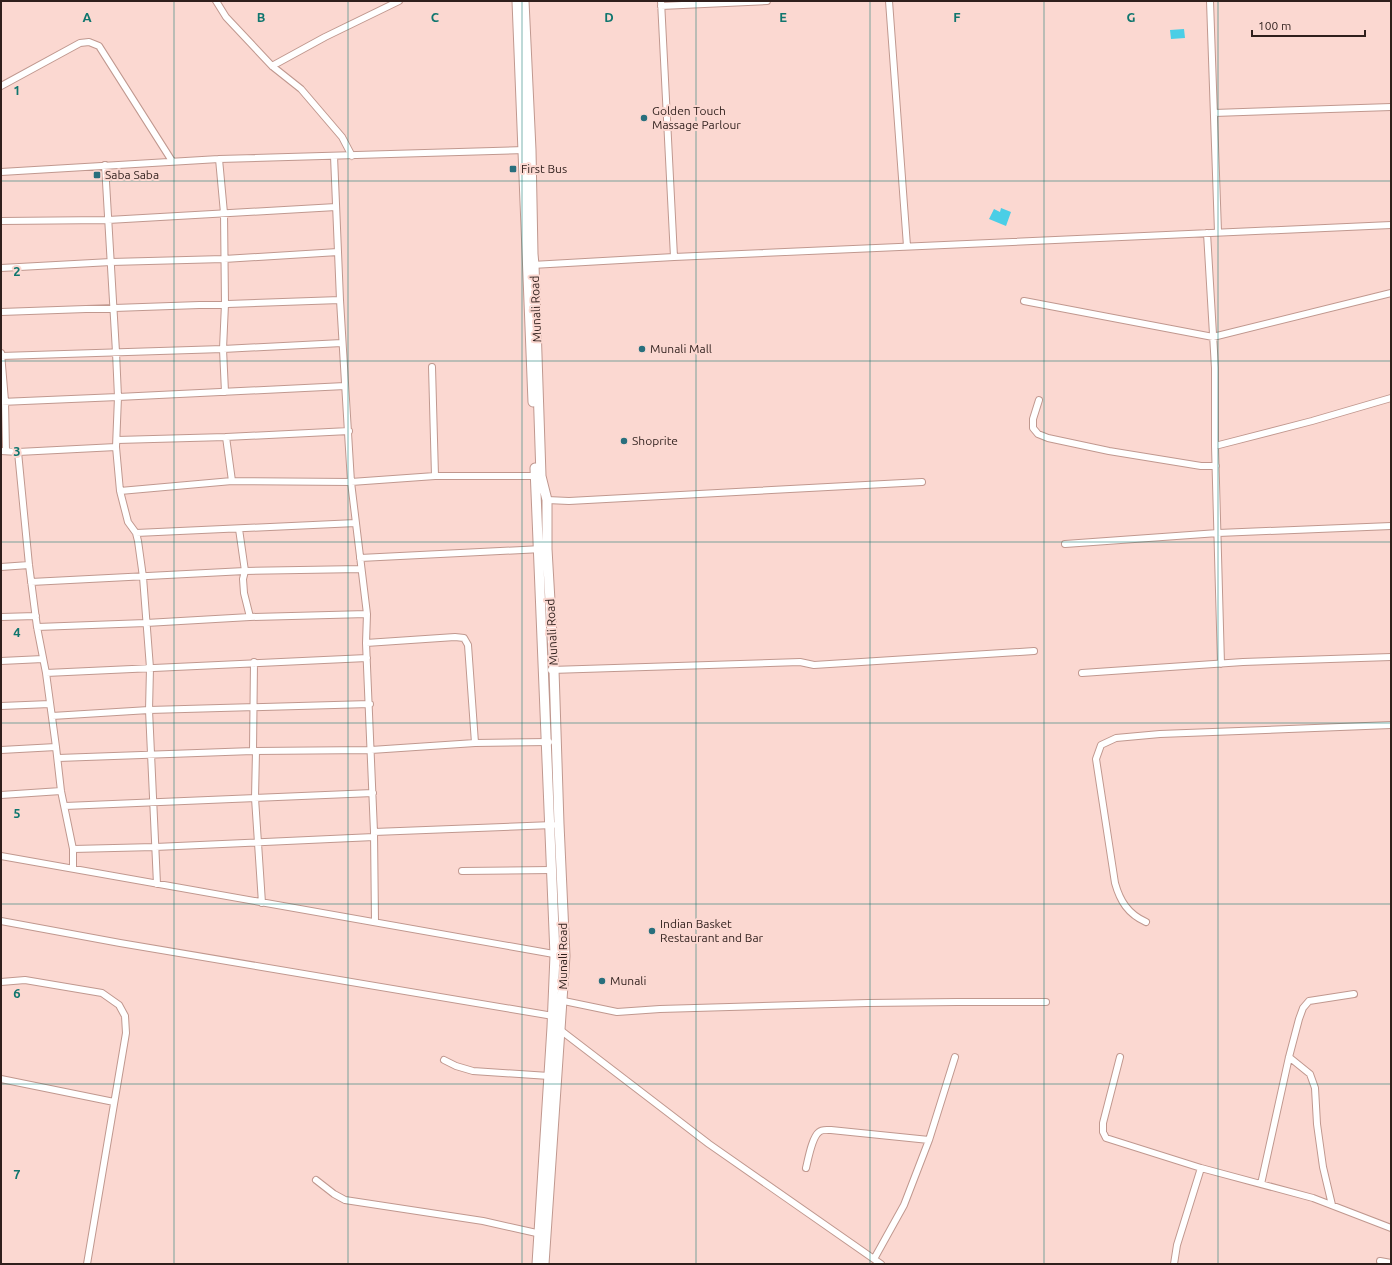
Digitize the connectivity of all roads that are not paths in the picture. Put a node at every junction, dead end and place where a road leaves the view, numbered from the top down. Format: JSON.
{"nodes":[{"id":1,"x":216,"y":1,"type":"edge"},
{"id":2,"x":399,"y":1,"type":"edge"},
{"id":3,"x":517,"y":1,"type":"edge"},
{"id":4,"x":524,"y":1,"type":"edge"},
{"id":5,"x":767,"y":1,"type":"edge"},
{"id":6,"x":889,"y":1,"type":"edge"},
{"id":7,"x":1210,"y":1,"type":"edge"},
{"id":8,"x":661,"y":3,"type":"edge"},
{"id":9,"x":272,"y":66,"type":"junction"},
{"id":10,"x":1,"y":86,"type":"edge"},
{"id":11,"x":1391,"y":107,"type":"edge"},
{"id":12,"x":1214,"y":113,"type":"junction"},
{"id":13,"x":526,"y":150,"type":"junction"},
{"id":14,"x":334,"y":156,"type":"junction"},
{"id":15,"x":352,"y":156,"type":"junction"},
{"id":16,"x":219,"y":159,"type":"junction"},
{"id":17,"x":172,"y":161,"type":"junction"},
{"id":18,"x":105,"y":165,"type":"junction"},
{"id":19,"x":1,"y":172,"type":"edge"},
{"id":20,"x":336,"y":207,"type":"junction"},
{"id":21,"x":224,"y":213,"type":"junction"},
{"id":22,"x":108,"y":220,"type":"junction"},
{"id":23,"x":1,"y":221,"type":"edge"},
{"id":24,"x":1391,"y":225,"type":"edge"},
{"id":25,"x":1218,"y":232,"type":"junction"},
{"id":26,"x":1207,"y":233,"type":"junction"},
{"id":27,"x":907,"y":246,"type":"junction"},
{"id":28,"x":338,"y":252,"type":"junction"},
{"id":29,"x":674,"y":257,"type":"junction"},
{"id":30,"x":224,"y":259,"type":"junction"},
{"id":31,"x":111,"y":262,"type":"junction"},
{"id":32,"x":531,"y":265,"type":"junction"},
{"id":33,"x":1,"y":268,"type":"edge"},
{"id":34,"x":1391,"y":293,"type":"edge"},
{"id":35,"x":340,"y":300,"type":"junction"},
{"id":36,"x":1024,"y":301,"type":"dead end"},
{"id":37,"x":225,"y":304,"type":"junction"},
{"id":38,"x":114,"y":307,"type":"junction"},
{"id":39,"x":1,"y":312,"type":"edge"},
{"id":40,"x":1213,"y":336,"type":"junction"},
{"id":41,"x":342,"y":343,"type":"junction"},
{"id":42,"x":223,"y":349,"type":"junction"},
{"id":43,"x":116,"y":352,"type":"junction"},
{"id":44,"x":1,"y":353,"type":"edge"},
{"id":45,"x":1,"y":356,"type":"edge"},
{"id":46,"x":432,"y":367,"type":"dead end"},
{"id":47,"x":345,"y":386,"type":"junction"},
{"id":48,"x":225,"y":392,"type":"junction"},
{"id":49,"x":118,"y":397,"type":"junction"},
{"id":50,"x":1391,"y":398,"type":"edge"},
{"id":51,"x":1039,"y":400,"type":"dead end"},
{"id":52,"x":3,"y":401,"type":"edge"},
{"id":53,"x":349,"y":431,"type":"junction"},
{"id":54,"x":226,"y":437,"type":"junction"},
{"id":55,"x":117,"y":440,"type":"junction"},
{"id":56,"x":1215,"y":446,"type":"junction"},
{"id":57,"x":116,"y":447,"type":"junction"},
{"id":58,"x":4,"y":451,"type":"edge"},
{"id":59,"x":18,"y":452,"type":"junction"},
{"id":60,"x":1216,"y":466,"type":"junction"},
{"id":61,"x":435,"y":476,"type":"junction"},
{"id":62,"x":538,"y":476,"type":"junction"},
{"id":63,"x":232,"y":481,"type":"junction"},
{"id":64,"x":351,"y":482,"type":"junction"},
{"id":65,"x":922,"y":482,"type":"dead end"},
{"id":66,"x":120,"y":490,"type":"junction"},
{"id":67,"x":547,"y":500,"type":"junction"},
{"id":68,"x":356,"y":523,"type":"junction"},
{"id":69,"x":1391,"y":526,"type":"edge"},
{"id":70,"x":239,"y":529,"type":"junction"},
{"id":71,"x":136,"y":533,"type":"junction"},
{"id":72,"x":1218,"y":533,"type":"junction"},
{"id":73,"x":1065,"y":544,"type":"dead end"},
{"id":74,"x":543,"y":549,"type":"junction"},
{"id":75,"x":360,"y":558,"type":"junction"},
{"id":76,"x":29,"y":565,"type":"junction"},
{"id":77,"x":1,"y":567,"type":"edge"},
{"id":78,"x":361,"y":568,"type":"junction"},
{"id":79,"x":245,"y":571,"type":"junction"},
{"id":80,"x":143,"y":577,"type":"junction"},
{"id":81,"x":31,"y":582,"type":"junction"},
{"id":82,"x":367,"y":614,"type":"junction"},
{"id":83,"x":36,"y":616,"type":"junction"},
{"id":84,"x":250,"y":616,"type":"junction"},
{"id":85,"x":1,"y":617,"type":"edge"},
{"id":86,"x":146,"y":623,"type":"junction"},
{"id":87,"x":37,"y":627,"type":"junction"},
{"id":88,"x":366,"y":643,"type":"junction"},
{"id":89,"x":1034,"y":651,"type":"dead end"},
{"id":90,"x":1391,"y":657,"type":"edge"},
{"id":91,"x":367,"y":658,"type":"junction"},
{"id":92,"x":43,"y":659,"type":"junction"},
{"id":93,"x":1,"y":661,"type":"edge"},
{"id":94,"x":254,"y":662,"type":"junction"},
{"id":95,"x":1221,"y":664,"type":"junction"},
{"id":96,"x":150,"y":668,"type":"junction"},
{"id":97,"x":544,"y":669,"type":"junction"},
{"id":98,"x":554,"y":670,"type":"junction"},
{"id":99,"x":46,"y":673,"type":"junction"},
{"id":100,"x":1082,"y":673,"type":"dead end"},
{"id":101,"x":50,"y":704,"type":"junction"},
{"id":102,"x":370,"y":704,"type":"junction"},
{"id":103,"x":1,"y":706,"type":"edge"},
{"id":104,"x":254,"y":708,"type":"junction"},
{"id":105,"x":149,"y":710,"type":"junction"},
{"id":106,"x":52,"y":716,"type":"junction"},
{"id":107,"x":1391,"y":725,"type":"edge"},
{"id":108,"x":551,"y":742,"type":"junction"},
{"id":109,"x":475,"y":743,"type":"junction"},
{"id":110,"x":56,"y":747,"type":"junction"},
{"id":111,"x":1,"y":750,"type":"edge"},
{"id":112,"x":371,"y":750,"type":"junction"},
{"id":113,"x":255,"y":751,"type":"junction"},
{"id":114,"x":151,"y":754,"type":"junction"},
{"id":115,"x":58,"y":758,"type":"junction"},
{"id":116,"x":61,"y":791,"type":"junction"},
{"id":117,"x":373,"y":793,"type":"junction"},
{"id":118,"x":1,"y":795,"type":"edge"},
{"id":119,"x":255,"y":798,"type":"junction"},
{"id":120,"x":154,"y":802,"type":"junction"},
{"id":121,"x":65,"y":806,"type":"junction"},
{"id":122,"x":554,"y":824,"type":"junction"},
{"id":123,"x":374,"y":835,"type":"junction"},
{"id":124,"x":258,"y":842,"type":"junction"},
{"id":125,"x":155,"y":847,"type":"junction"},
{"id":126,"x":73,"y":849,"type":"junction"},
{"id":127,"x":1,"y":856,"type":"edge"},
{"id":128,"x":73,"y":868,"type":"junction"},
{"id":129,"x":552,"y":870,"type":"junction"},
{"id":130,"x":462,"y":871,"type":"dead end"},
{"id":131,"x":157,"y":884,"type":"junction"},
{"id":132,"x":262,"y":903,"type":"junction"},
{"id":133,"x":1,"y":922,"type":"edge"},
{"id":134,"x":375,"y":922,"type":"junction"},
{"id":135,"x":1146,"y":922,"type":"dead end"},
{"id":136,"x":555,"y":955,"type":"junction"},
{"id":137,"x":565,"y":956,"type":"junction"},
{"id":138,"x":1,"y":982,"type":"edge"},
{"id":139,"x":1354,"y":994,"type":"dead end"},
{"id":140,"x":558,"y":1000,"type":"junction"},
{"id":141,"x":1046,"y":1002,"type":"dead end"},
{"id":142,"x":553,"y":1020,"type":"junction"},
{"id":143,"x":561,"y":1030,"type":"junction"},
{"id":144,"x":955,"y":1056,"type":"dead end"},
{"id":145,"x":1120,"y":1057,"type":"dead end"},
{"id":146,"x":1290,"y":1057,"type":"junction"},
{"id":147,"x":444,"y":1060,"type":"dead end"},
{"id":148,"x":549,"y":1076,"type":"junction"},
{"id":149,"x":1,"y":1079,"type":"edge"},
{"id":150,"x":114,"y":1102,"type":"junction"},
{"id":151,"x":929,"y":1140,"type":"junction"},
{"id":152,"x":806,"y":1168,"type":"dead end"},
{"id":153,"x":1201,"y":1168,"type":"junction"},
{"id":154,"x":316,"y":1180,"type":"dead end"},
{"id":155,"x":1261,"y":1184,"type":"junction"},
{"id":156,"x":1332,"y":1205,"type":"junction"},
{"id":157,"x":1391,"y":1228,"type":"edge"},
{"id":158,"x":543,"y":1235,"type":"junction"},
{"id":159,"x":874,"y":1259,"type":"junction"},
{"id":160,"x":1380,"y":1261,"type":"dead end"},
{"id":161,"x":1391,"y":1263,"type":"edge"},
{"id":162,"x":87,"y":1264,"type":"edge"},
{"id":163,"x":537,"y":1264,"type":"edge"},
{"id":164,"x":544,"y":1264,"type":"edge"},
{"id":165,"x":880,"y":1264,"type":"edge"},
{"id":166,"x":1174,"y":1264,"type":"edge"}],
"edges":[{"from":1,"to":9,"type":"street"},
{"from":2,"to":9,"type":"street"},
{"from":3,"to":13,"type":"main road","name":"Munali Road"},
{"from":4,"to":13,"type":"main road","name":"Munali Road"},
{"from":5,"to":8,"type":"street"},
{"from":6,"to":27,"type":"street"},
{"from":7,"to":12,"type":"street"},
{"from":8,"to":29,"type":"street"},
{"from":9,"to":15,"type":"street"},
{"from":10,"to":17,"type":"street"},
{"from":11,"to":12,"type":"street"},
{"from":12,"to":25,"type":"street"},
{"from":13,"to":15,"type":"street"},
{"from":13,"to":32,"type":"main road","name":"Munali Road"},
{"from":14,"to":15,"type":"street"},
{"from":14,"to":16,"type":"street"},
{"from":14,"to":20,"type":"street"},
{"from":16,"to":17,"type":"street"},
{"from":16,"to":21,"type":"street"},
{"from":17,"to":18,"type":"street"},
{"from":18,"to":19,"type":"street"},
{"from":18,"to":22,"type":"street"},
{"from":20,"to":21,"type":"street"},
{"from":20,"to":28,"type":"street"},
{"from":21,"to":22,"type":"street"},
{"from":21,"to":30,"type":"street"},
{"from":22,"to":23,"type":"street"},
{"from":22,"to":31,"type":"street"},
{"from":24,"to":25,"type":"street"},
{"from":25,"to":26,"type":"street"},
{"from":26,"to":27,"type":"street"},
{"from":26,"to":40,"type":"street"},
{"from":27,"to":29,"type":"street"},
{"from":28,"to":30,"type":"street"},
{"from":28,"to":35,"type":"street"},
{"from":29,"to":32,"type":"street"},
{"from":30,"to":31,"type":"street"},
{"from":30,"to":37,"type":"street"},
{"from":31,"to":33,"type":"street"},
{"from":31,"to":38,"type":"street"},
{"from":32,"to":62,"type":"main road","name":"Munali Road"},
{"from":34,"to":40,"type":"street"},
{"from":35,"to":37,"type":"street"},
{"from":35,"to":41,"type":"street"},
{"from":36,"to":40,"type":"street"},
{"from":37,"to":38,"type":"street"},
{"from":37,"to":42,"type":"street"},
{"from":38,"to":39,"type":"street"},
{"from":38,"to":43,"type":"street"},
{"from":40,"to":56,"type":"street"},
{"from":41,"to":42,"type":"street"},
{"from":41,"to":47,"type":"street"},
{"from":42,"to":43,"type":"street"},
{"from":42,"to":48,"type":"street"},
{"from":43,"to":45,"type":"street"},
{"from":43,"to":49,"type":"street"},
{"from":44,"to":45,"type":"street"},
{"from":45,"to":52,"type":"street"},
{"from":46,"to":61,"type":"street"},
{"from":47,"to":48,"type":"street"},
{"from":47,"to":53,"type":"street"},
{"from":48,"to":49,"type":"street"},
{"from":49,"to":52,"type":"street"},
{"from":49,"to":55,"type":"street"},
{"from":50,"to":56,"type":"street"},
{"from":51,"to":60,"type":"street"},
{"from":52,"to":58,"type":"street"},
{"from":53,"to":54,"type":"street"},
{"from":53,"to":64,"type":"street"},
{"from":54,"to":55,"type":"street"},
{"from":54,"to":63,"type":"street"},
{"from":55,"to":57,"type":"street"},
{"from":56,"to":60,"type":"street"},
{"from":57,"to":59,"type":"street"},
{"from":57,"to":66,"type":"street"},
{"from":58,"to":59,"type":"street"},
{"from":59,"to":76,"type":"street"},
{"from":60,"to":72,"type":"street"},
{"from":61,"to":62,"type":"street"},
{"from":61,"to":64,"type":"street"},
{"from":62,"to":67,"type":"main road","name":"Munali Road"},
{"from":62,"to":74,"type":"main road","name":"Munali Road"},
{"from":63,"to":64,"type":"street"},
{"from":63,"to":66,"type":"street"},
{"from":64,"to":68,"type":"street"},
{"from":65,"to":67,"type":"street"},
{"from":66,"to":71,"type":"street"},
{"from":67,"to":74,"type":"main road","name":"Munali Road"},
{"from":68,"to":70,"type":"street"},
{"from":68,"to":75,"type":"street"},
{"from":69,"to":72,"type":"street"},
{"from":70,"to":71,"type":"street"},
{"from":70,"to":79,"type":"street"},
{"from":71,"to":80,"type":"street"},
{"from":72,"to":73,"type":"street"},
{"from":72,"to":95,"type":"street"},
{"from":74,"to":75,"type":"street"},
{"from":74,"to":97,"type":"main road","name":"Munali Road"},
{"from":74,"to":98,"type":"main road","name":"Munali Road"},
{"from":75,"to":78,"type":"street"},
{"from":76,"to":77,"type":"street"},
{"from":76,"to":81,"type":"street"},
{"from":78,"to":79,"type":"street"},
{"from":78,"to":82,"type":"street"},
{"from":79,"to":80,"type":"street"},
{"from":79,"to":84,"type":"street"},
{"from":80,"to":81,"type":"street"},
{"from":80,"to":86,"type":"street"},
{"from":81,"to":83,"type":"street"},
{"from":82,"to":84,"type":"street"},
{"from":82,"to":88,"type":"street"},
{"from":83,"to":85,"type":"street"},
{"from":83,"to":87,"type":"street"},
{"from":84,"to":86,"type":"street"},
{"from":86,"to":87,"type":"street"},
{"from":86,"to":96,"type":"street"},
{"from":87,"to":92,"type":"street"},
{"from":88,"to":91,"type":"street"},
{"from":88,"to":109,"type":"street"},
{"from":89,"to":98,"type":"street"},
{"from":90,"to":95,"type":"street"},
{"from":91,"to":94,"type":"street"},
{"from":91,"to":102,"type":"street"},
{"from":92,"to":93,"type":"street"},
{"from":92,"to":99,"type":"street"},
{"from":94,"to":96,"type":"street"},
{"from":94,"to":104,"type":"street"},
{"from":95,"to":100,"type":"street"},
{"from":96,"to":99,"type":"street"},
{"from":96,"to":105,"type":"street"},
{"from":97,"to":98,"type":"street"},
{"from":97,"to":108,"type":"main road","name":"Munali Road"},
{"from":98,"to":108,"type":"main road","name":"Munali Road"},
{"from":99,"to":101,"type":"street"},
{"from":101,"to":103,"type":"street"},
{"from":101,"to":106,"type":"street"},
{"from":102,"to":104,"type":"street"},
{"from":102,"to":112,"type":"street"},
{"from":104,"to":105,"type":"street"},
{"from":104,"to":113,"type":"street"},
{"from":105,"to":106,"type":"street"},
{"from":105,"to":114,"type":"street"},
{"from":106,"to":110,"type":"street"},
{"from":107,"to":135,"type":"street"},
{"from":108,"to":109,"type":"street"},
{"from":108,"to":122,"type":"main road","name":"Munali Road"},
{"from":109,"to":112,"type":"street"},
{"from":110,"to":111,"type":"street"},
{"from":110,"to":115,"type":"street"},
{"from":112,"to":113,"type":"street"},
{"from":112,"to":117,"type":"street"},
{"from":113,"to":114,"type":"street"},
{"from":113,"to":119,"type":"street"},
{"from":114,"to":115,"type":"street"},
{"from":114,"to":120,"type":"street"},
{"from":115,"to":116,"type":"street"},
{"from":116,"to":118,"type":"street"},
{"from":116,"to":121,"type":"street"},
{"from":117,"to":119,"type":"street"},
{"from":117,"to":123,"type":"street"},
{"from":119,"to":120,"type":"street"},
{"from":119,"to":124,"type":"street"},
{"from":120,"to":121,"type":"street"},
{"from":120,"to":125,"type":"street"},
{"from":121,"to":126,"type":"street"},
{"from":122,"to":123,"type":"street"},
{"from":122,"to":129,"type":"main road","name":"Munali Road"},
{"from":122,"to":137,"type":"main road","name":"Munali Road"},
{"from":123,"to":124,"type":"street"},
{"from":123,"to":134,"type":"street"},
{"from":124,"to":125,"type":"street"},
{"from":124,"to":132,"type":"street"},
{"from":125,"to":126,"type":"street"},
{"from":125,"to":131,"type":"street"},
{"from":126,"to":128,"type":"street"},
{"from":127,"to":128,"type":"street"},
{"from":128,"to":131,"type":"street"},
{"from":129,"to":130,"type":"street"},
{"from":129,"to":136,"type":"main road","name":"Munali Road"},
{"from":131,"to":132,"type":"street"},
{"from":132,"to":134,"type":"street"},
{"from":133,"to":142,"type":"street"},
{"from":134,"to":136,"type":"street"},
{"from":136,"to":137,"type":"street"},
{"from":136,"to":140,"type":"main road","name":"Munali Road"},
{"from":137,"to":140,"type":"main road","name":"Munali Road"},
{"from":138,"to":150,"type":"street"},
{"from":139,"to":146,"type":"street"},
{"from":140,"to":141,"type":"street"},
{"from":140,"to":142,"type":"main road","name":"Munali Road"},
{"from":140,"to":143,"type":"main road","name":"Munali Road"},
{"from":142,"to":143,"type":"street"},
{"from":142,"to":148,"type":"main road","name":"Munali Road"},
{"from":143,"to":158,"type":"main road","name":"Munali Road"},
{"from":143,"to":159,"type":"street"},
{"from":144,"to":151,"type":"street"},
{"from":145,"to":153,"type":"street"},
{"from":146,"to":155,"type":"street"},
{"from":146,"to":156,"type":"street"},
{"from":147,"to":148,"type":"street"},
{"from":148,"to":158,"type":"main road","name":"Munali Road"},
{"from":149,"to":150,"type":"street"},
{"from":150,"to":162,"type":"street"},
{"from":151,"to":152,"type":"street"},
{"from":151,"to":159,"type":"street"},
{"from":153,"to":155,"type":"street"},
{"from":153,"to":166,"type":"street"},
{"from":154,"to":158,"type":"street"},
{"from":155,"to":156,"type":"street"},
{"from":156,"to":157,"type":"street"},
{"from":158,"to":163,"type":"main road","name":"Munali Road"},
{"from":158,"to":164,"type":"main road","name":"Munali Road"},
{"from":159,"to":165,"type":"street"},
{"from":160,"to":161,"type":"street"}]}
